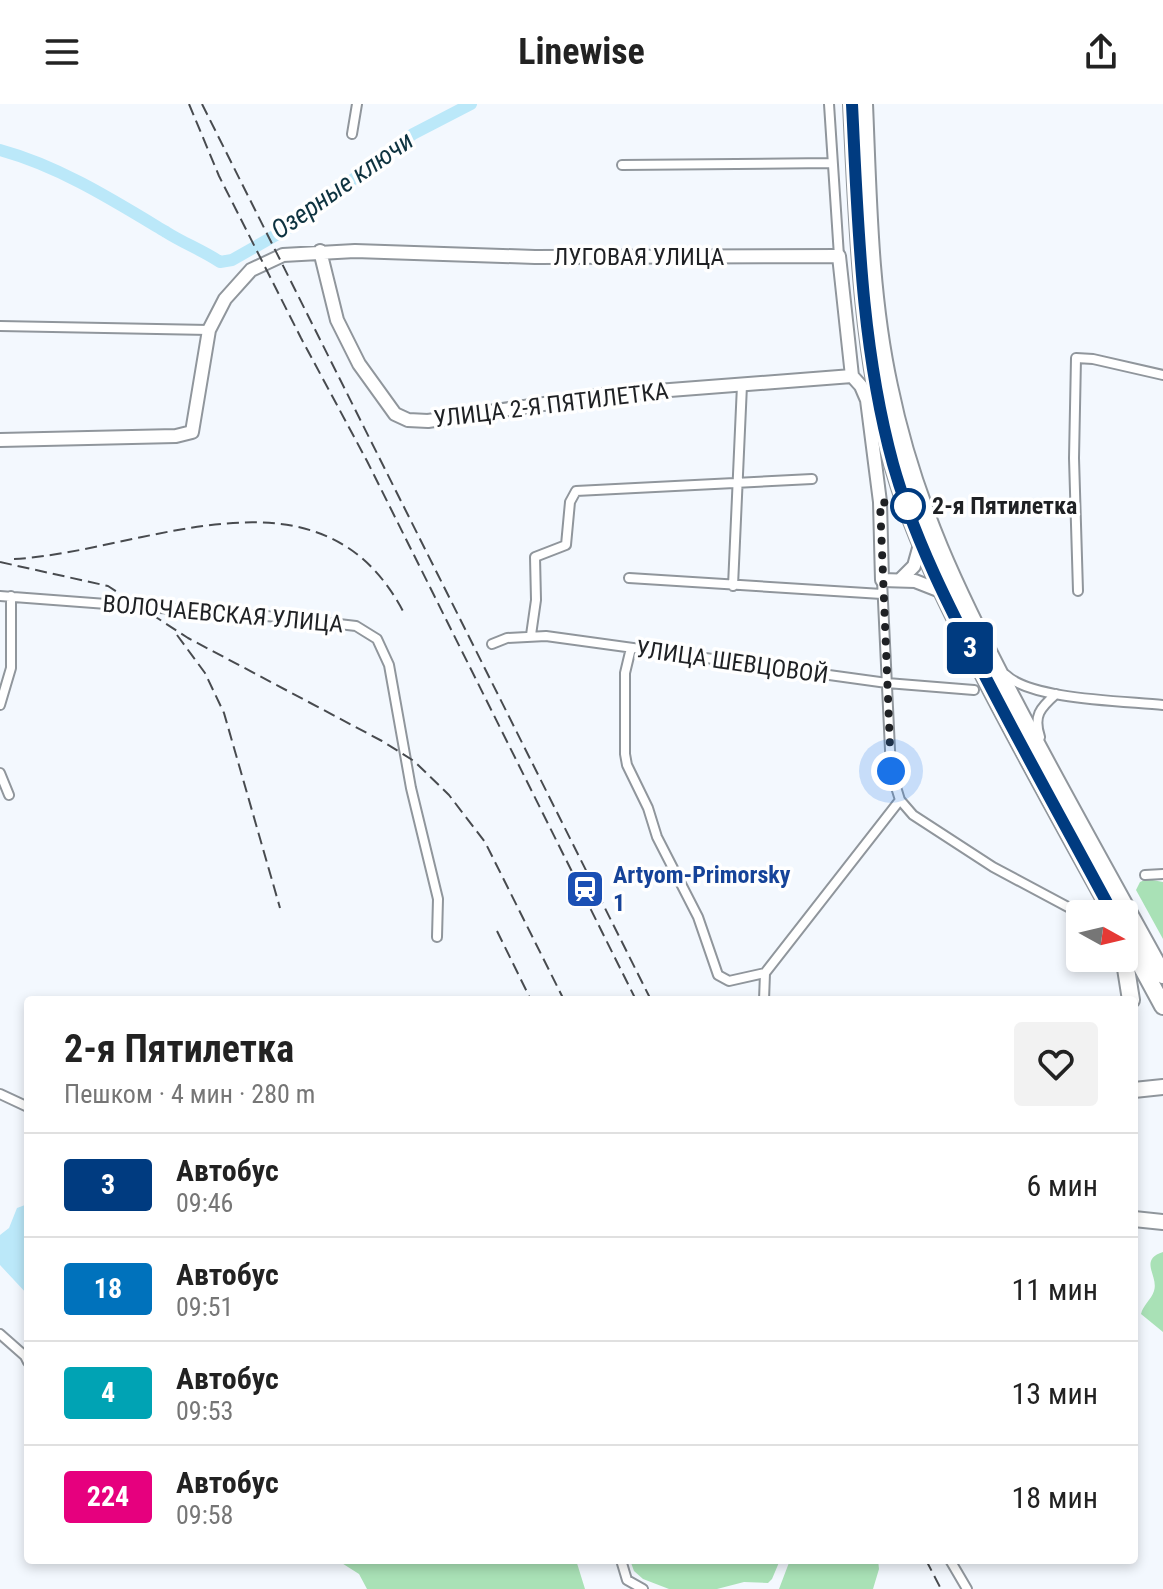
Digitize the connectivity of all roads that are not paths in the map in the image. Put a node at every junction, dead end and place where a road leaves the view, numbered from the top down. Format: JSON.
{"nodes":[{"id":1,"x":357,"y":104,"type":"edge"},
{"id":2,"x":829,"y":104,"type":"edge"},
{"id":3,"x":852,"y":104,"type":"edge"},
{"id":4,"x":864,"y":104,"type":"edge"},
{"id":5,"x":352,"y":134,"type":"dead end"},
{"id":6,"x":831,"y":163,"type":"junction"},
{"id":7,"x":622,"y":165,"type":"dead end"},
{"id":8,"x":320,"y":251,"type":"junction"},
{"id":9,"x":839,"y":256,"type":"junction"},
{"id":10,"x":0,"y":326,"type":"edge"},
{"id":11,"x":209,"y":330,"type":"junction"},
{"id":12,"x":1163,"y":375,"type":"edge"},
{"id":13,"x":852,"y":376,"type":"junction"},
{"id":14,"x":742,"y":385,"type":"junction"},
{"id":15,"x":0,"y":440,"type":"edge"},
{"id":16,"x":812,"y":479,"type":"dead end"},
{"id":17,"x":739,"y":483,"type":"junction"},
{"id":18,"x":921,"y":541,"type":"junction"},
{"id":19,"x":629,"y":578,"type":"dead end"},
{"id":20,"x":901,"y":579,"type":"junction"},
{"id":21,"x":882,"y":580,"type":"junction"},
{"id":22,"x":733,"y":586,"type":"junction"},
{"id":23,"x":1078,"y":591,"type":"dead end"},
{"id":24,"x":943,"y":593,"type":"junction"},
{"id":25,"x":882,"y":594,"type":"junction"},
{"id":26,"x":0,"y":596,"type":"edge"},
{"id":27,"x":11,"y":596,"type":"junction"},
{"id":28,"x":531,"y":635,"type":"junction"},
{"id":29,"x":492,"y":644,"type":"dead end"},
{"id":30,"x":631,"y":648,"type":"junction"},
{"id":31,"x":994,"y":664,"type":"junction"},
{"id":32,"x":887,"y":683,"type":"junction"},
{"id":33,"x":3,"y":684,"type":"edge"},
{"id":34,"x":974,"y":690,"type":"dead end"},
{"id":35,"x":1056,"y":694,"type":"junction"},
{"id":36,"x":0,"y":705,"type":"edge"},
{"id":37,"x":1163,"y":705,"type":"edge"},
{"id":38,"x":1050,"y":772,"type":"junction"},
{"id":39,"x":0,"y":773,"type":"edge"},
{"id":40,"x":9,"y":795,"type":"dead end"},
{"id":41,"x":900,"y":800,"type":"junction"},
{"id":42,"x":1163,"y":874,"type":"edge"},
{"id":43,"x":1145,"y":875,"type":"dead end"},
{"id":44,"x":1105,"y":900,"type":"edge"},
{"id":45,"x":1066,"y":906,"type":"edge"},
{"id":46,"x":437,"y":937,"type":"dead end"},
{"id":47,"x":1150,"y":951,"type":"junction"},
{"id":48,"x":1138,"y":960,"type":"edge"},
{"id":49,"x":1163,"y":964,"type":"edge"},
{"id":50,"x":1127,"y":972,"type":"edge"},
{"id":51,"x":765,"y":973,"type":"junction"},
{"id":52,"x":1163,"y":975,"type":"edge"},
{"id":53,"x":764,"y":996,"type":"edge"},
{"id":54,"x":1130,"y":996,"type":"edge"},
{"id":55,"x":1163,"y":1006,"type":"edge"},
{"id":56,"x":1163,"y":1087,"type":"edge"},
{"id":57,"x":1138,"y":1090,"type":"edge"},
{"id":58,"x":0,"y":1094,"type":"edge"},
{"id":59,"x":24,"y":1105,"type":"edge"},
{"id":60,"x":1138,"y":1219,"type":"edge"},
{"id":61,"x":1163,"y":1222,"type":"edge"},
{"id":62,"x":0,"y":1334,"type":"edge"},
{"id":63,"x":24,"y":1355,"type":"edge"},
{"id":64,"x":622,"y":1564,"type":"edge"},
{"id":65,"x":952,"y":1564,"type":"edge"},
{"id":66,"x":643,"y":1589,"type":"edge"},
{"id":67,"x":967,"y":1589,"type":"edge"}],
"edges":[{"from":1,"to":5,"type":"street"},
{"from":2,"to":6,"type":"street"},
{"from":3,"to":18,"type":"highway"},
{"from":4,"to":31,"type":"highway"},
{"from":6,"to":7,"type":"street"},
{"from":6,"to":9,"type":"street"},
{"from":8,"to":9,"type":"main road","name":"ЛУГОВАЯ УЛИЦА"},
{"from":8,"to":11,"type":"main road"},
{"from":8,"to":14,"type":"main road","name":"УЛИЦА 2-Я ПЯТИЛЕТКА"},
{"from":9,"to":13,"type":"main road"},
{"from":10,"to":11,"type":"street"},
{"from":11,"to":15,"type":"main road"},
{"from":12,"to":23,"type":"street"},
{"from":13,"to":14,"type":"main road","name":"УЛИЦА 2-Я ПЯТИЛЕТКА"},
{"from":13,"to":21,"type":"main road"},
{"from":14,"to":17,"type":"street"},
{"from":16,"to":17,"type":"street"},
{"from":17,"to":22,"type":"street"},
{"from":17,"to":28,"type":"street"},
{"from":18,"to":20,"type":"main road"},
{"from":18,"to":24,"type":"highway"},
{"from":19,"to":22,"type":"street"},
{"from":20,"to":21,"type":"main road"},
{"from":20,"to":24,"type":"main road"},
{"from":21,"to":25,"type":"street"},
{"from":22,"to":25,"type":"street"},
{"from":24,"to":44,"type":"highway"},
{"from":25,"to":32,"type":"street"},
{"from":26,"to":27,"type":"street","name":"ВОЛОЧАЕВСКАЯ УЛИЦА"},
{"from":27,"to":33,"type":"street"},
{"from":27,"to":46,"type":"street","name":"ВОЛОЧАЕВСКАЯ УЛИЦА"},
{"from":28,"to":29,"type":"street","name":"УЛИЦА ШЕВЦОВОЙ"},
{"from":28,"to":30,"type":"street","name":"УЛИЦА ШЕВЦОВОЙ"},
{"from":30,"to":32,"type":"street","name":"УЛИЦА ШЕВЦОВОЙ"},
{"from":30,"to":51,"type":"street"},
{"from":31,"to":35,"type":"street"},
{"from":31,"to":38,"type":"highway"},
{"from":32,"to":34,"type":"street","name":"УЛИЦА ШЕВЦОВОЙ"},
{"from":32,"to":41,"type":"street"},
{"from":33,"to":36,"type":"street"},
{"from":35,"to":37,"type":"street"},
{"from":35,"to":38,"type":"street"},
{"from":38,"to":47,"type":"highway"},
{"from":39,"to":40,"type":"street"},
{"from":41,"to":45,"type":"street"},
{"from":41,"to":51,"type":"street"},
{"from":42,"to":43,"type":"street"},
{"from":47,"to":49,"type":"main road"},
{"from":47,"to":52,"type":"highway"},
{"from":48,"to":55,"type":"highway"},
{"from":50,"to":54,"type":"highway"},
{"from":51,"to":53,"type":"street"},
{"from":56,"to":57,"type":"main road"},
{"from":58,"to":59,"type":"street"},
{"from":60,"to":61,"type":"main road"},
{"from":62,"to":63,"type":"street"},
{"from":64,"to":66,"type":"street"},
{"from":65,"to":67,"type":"street"}]}
